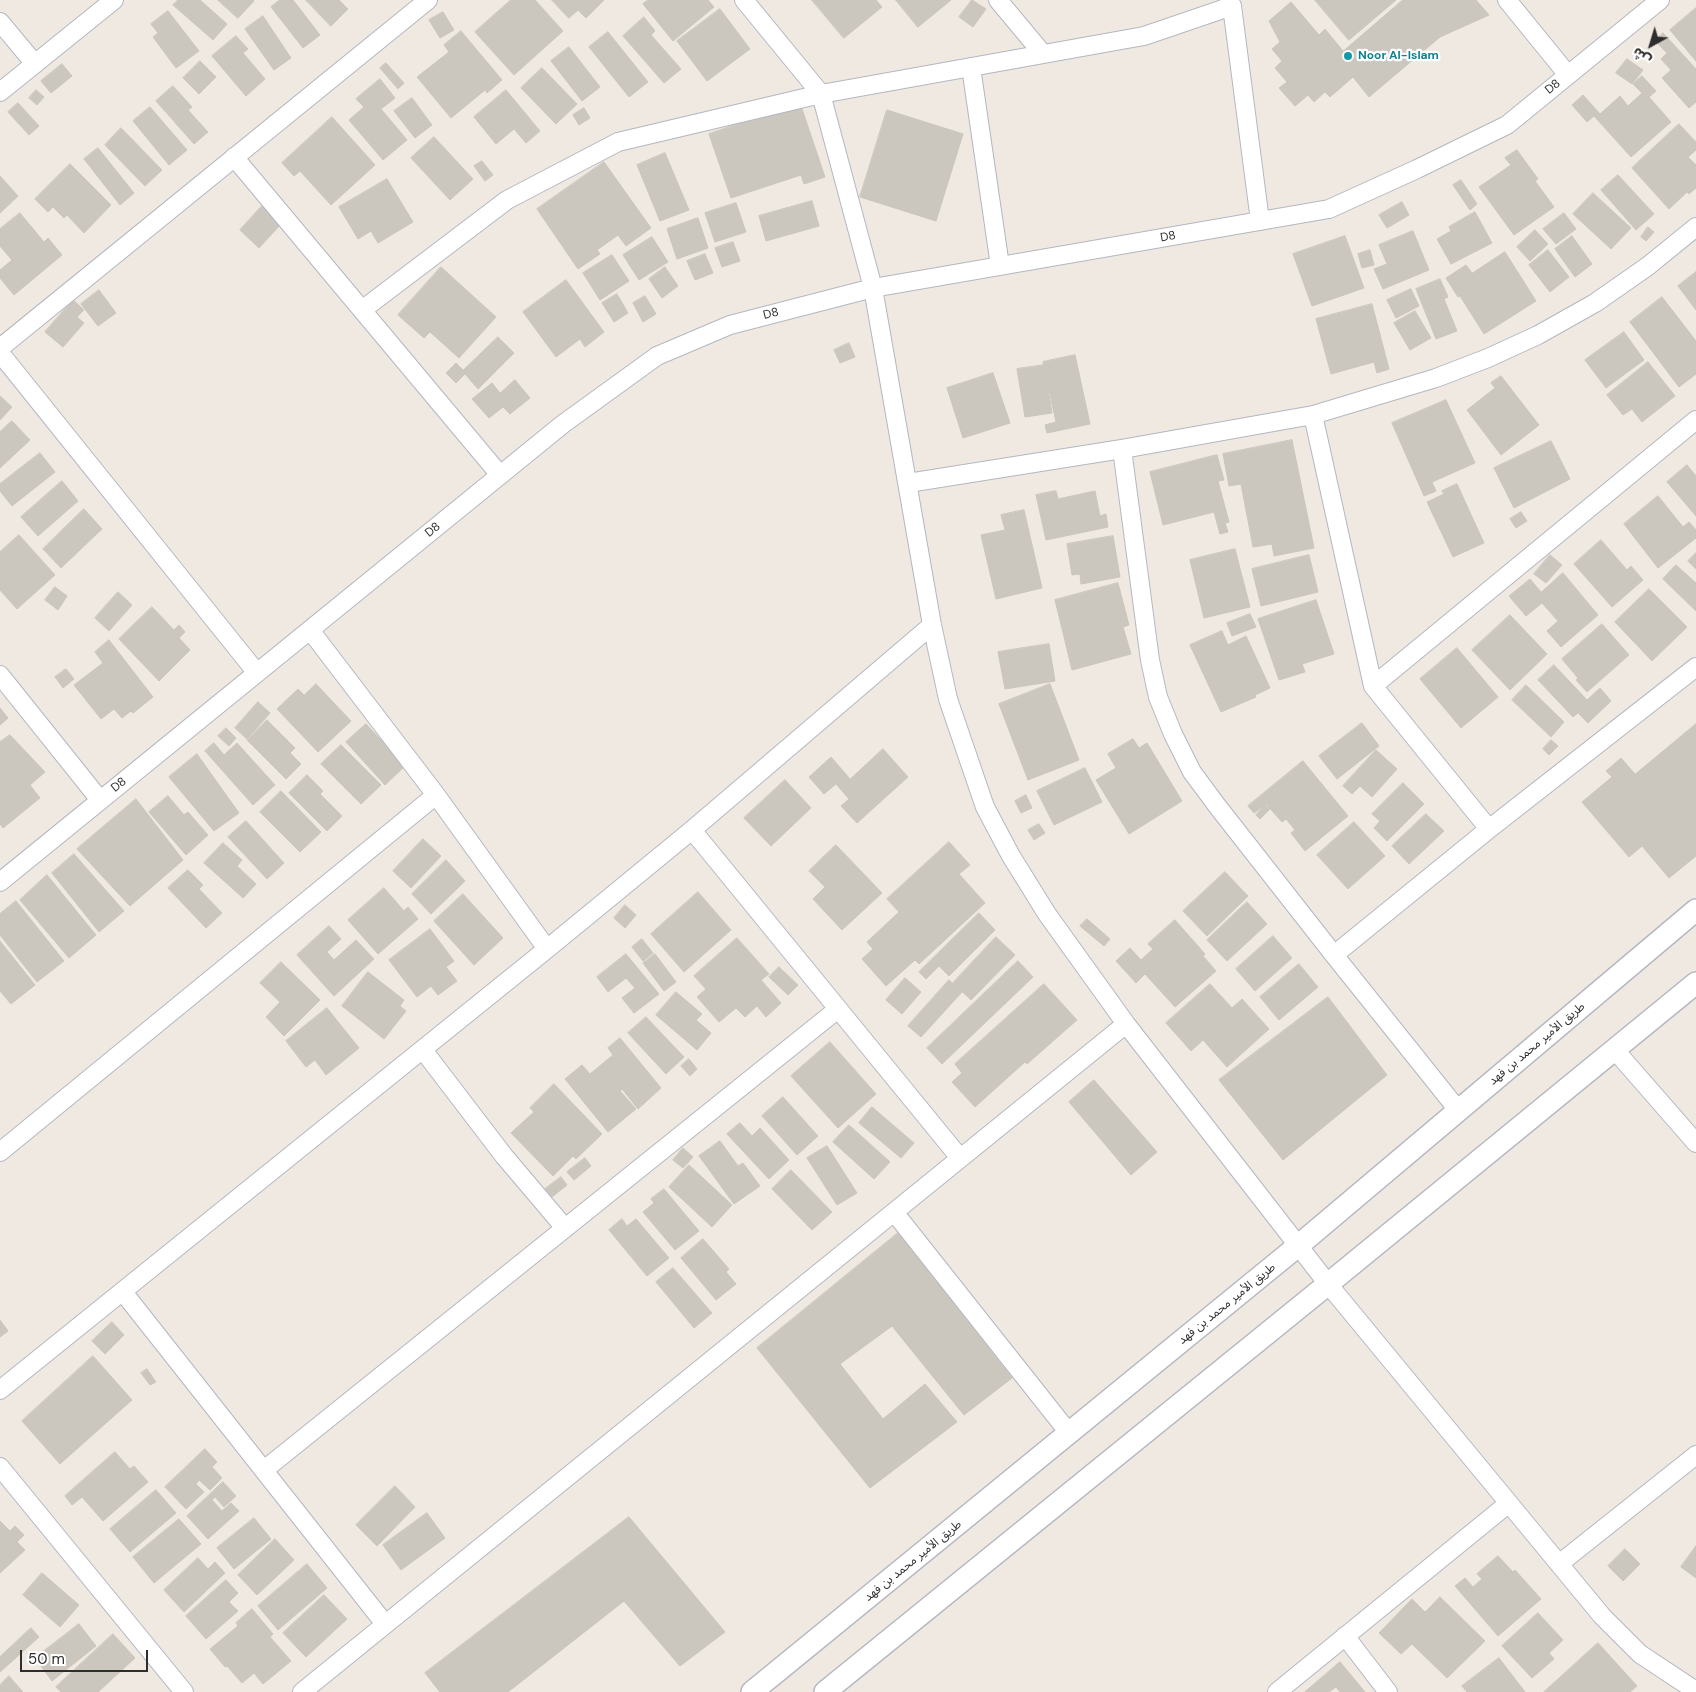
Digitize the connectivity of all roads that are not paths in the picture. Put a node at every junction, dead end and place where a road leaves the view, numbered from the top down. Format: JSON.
{"nodes":[{"id":1,"x":114,"y":0,"type":"edge"},
{"id":2,"x":428,"y":0,"type":"edge"},
{"id":3,"x":744,"y":0,"type":"edge"},
{"id":4,"x":998,"y":0,"type":"edge"},
{"id":5,"x":1507,"y":0,"type":"edge"},
{"id":6,"x":1660,"y":0,"type":"edge"},
{"id":7,"x":1230,"y":3,"type":"edge"},
{"id":8,"x":0,"y":22,"type":"edge"},
{"id":9,"x":1043,"y":54,"type":"junction"},
{"id":10,"x":35,"y":64,"type":"junction"},
{"id":11,"x":972,"y":67,"type":"junction"},
{"id":12,"x":1568,"y":75,"type":"junction"},
{"id":13,"x":0,"y":92,"type":"edge"},
{"id":14,"x":821,"y":94,"type":"junction"},
{"id":15,"x":234,"y":157,"type":"junction"},
{"id":16,"x":1260,"y":221,"type":"junction"},
{"id":17,"x":1696,"y":227,"type":"edge"},
{"id":18,"x":1000,"y":266,"type":"junction"},
{"id":19,"x":873,"y":288,"type":"junction"},
{"id":20,"x":362,"y":310,"type":"junction"},
{"id":21,"x":0,"y":348,"type":"edge"},
{"id":22,"x":0,"y":353,"type":"edge"},
{"id":23,"x":1313,"y":415,"type":"junction"},
{"id":24,"x":1696,"y":420,"type":"edge"},
{"id":25,"x":1122,"y":449,"type":"junction"},
{"id":26,"x":500,"y":475,"type":"junction"},
{"id":27,"x":908,"y":484,"type":"junction"},
{"id":28,"x":932,"y":625,"type":"junction"},
{"id":29,"x":310,"y":630,"type":"junction"},
{"id":30,"x":1696,"y":667,"type":"edge"},
{"id":31,"x":257,"y":673,"type":"junction"},
{"id":32,"x":0,"y":675,"type":"edge"},
{"id":33,"x":1372,"y":686,"type":"junction"},
{"id":34,"x":436,"y":795,"type":"junction"},
{"id":35,"x":100,"y":800,"type":"junction"},
{"id":36,"x":1489,"y":829,"type":"junction"},
{"id":37,"x":692,"y":830,"type":"junction"},
{"id":38,"x":0,"y":882,"type":"edge"},
{"id":39,"x":1696,"y":910,"type":"edge"},
{"id":40,"x":547,"y":949,"type":"junction"},
{"id":41,"x":1334,"y":955,"type":"junction"},
{"id":42,"x":1696,"y":983,"type":"edge"},
{"id":43,"x":838,"y":1009,"type":"junction"},
{"id":44,"x":1126,"y":1024,"type":"junction"},
{"id":45,"x":1614,"y":1049,"type":"junction"},
{"id":46,"x":423,"y":1050,"type":"junction"},
{"id":47,"x":1458,"y":1110,"type":"junction"},
{"id":48,"x":1696,"y":1143,"type":"edge"},
{"id":49,"x":0,"y":1152,"type":"edge"},
{"id":50,"x":960,"y":1158,"type":"junction"},
{"id":51,"x":894,"y":1212,"type":"junction"},
{"id":52,"x":565,"y":1228,"type":"junction"},
{"id":53,"x":1299,"y":1245,"type":"junction"},
{"id":54,"x":1328,"y":1284,"type":"junction"},
{"id":55,"x":122,"y":1292,"type":"junction"},
{"id":56,"x":0,"y":1390,"type":"edge"},
{"id":57,"x":1069,"y":1433,"type":"junction"},
{"id":58,"x":1696,"y":1455,"type":"edge"},
{"id":59,"x":0,"y":1467,"type":"edge"},
{"id":60,"x":264,"y":1470,"type":"junction"},
{"id":61,"x":1509,"y":1503,"type":"junction"},
{"id":62,"x":1559,"y":1564,"type":"junction"},
{"id":63,"x":385,"y":1624,"type":"junction"},
{"id":64,"x":1345,"y":1636,"type":"junction"},
{"id":65,"x":1696,"y":1691,"type":"edge"},
{"id":66,"x":184,"y":1692,"type":"edge"},
{"id":67,"x":302,"y":1692,"type":"edge"},
{"id":68,"x":752,"y":1692,"type":"edge"},
{"id":69,"x":825,"y":1692,"type":"edge"},
{"id":70,"x":1277,"y":1692,"type":"edge"},
{"id":71,"x":1388,"y":1692,"type":"edge"}],
"edges":[{"from":1,"to":10,"type":"street"},
{"from":2,"to":15,"type":"street"},
{"from":3,"to":14,"type":"street"},
{"from":4,"to":9,"type":"street"},
{"from":5,"to":12,"type":"street"},
{"from":6,"to":12,"type":"street","name":"D8"},
{"from":7,"to":9,"type":"street"},
{"from":7,"to":16,"type":"street"},
{"from":8,"to":10,"type":"street"},
{"from":9,"to":11,"type":"street"},
{"from":10,"to":13,"type":"street"},
{"from":11,"to":14,"type":"street"},
{"from":11,"to":18,"type":"street"},
{"from":12,"to":16,"type":"street","name":"D8"},
{"from":14,"to":19,"type":"street"},
{"from":14,"to":20,"type":"street"},
{"from":15,"to":20,"type":"street"},
{"from":15,"to":21,"type":"street"},
{"from":16,"to":18,"type":"street","name":"D8"},
{"from":17,"to":23,"type":"street"},
{"from":18,"to":19,"type":"street","name":"D8"},
{"from":19,"to":26,"type":"street","name":"D8"},
{"from":19,"to":27,"type":"street"},
{"from":20,"to":26,"type":"street"},
{"from":22,"to":31,"type":"street"},
{"from":23,"to":25,"type":"street"},
{"from":23,"to":33,"type":"street"},
{"from":24,"to":33,"type":"street"},
{"from":25,"to":27,"type":"street"},
{"from":25,"to":41,"type":"street"},
{"from":26,"to":29,"type":"street","name":"D8"},
{"from":27,"to":28,"type":"street"},
{"from":28,"to":37,"type":"street"},
{"from":28,"to":44,"type":"street"},
{"from":29,"to":31,"type":"street","name":"D8"},
{"from":29,"to":34,"type":"street"},
{"from":30,"to":36,"type":"street"},
{"from":31,"to":35,"type":"street","name":"D8"},
{"from":32,"to":35,"type":"street"},
{"from":33,"to":36,"type":"street"},
{"from":34,"to":40,"type":"street"},
{"from":34,"to":49,"type":"street"},
{"from":35,"to":38,"type":"street","name":"D8"},
{"from":36,"to":41,"type":"street"},
{"from":37,"to":40,"type":"street"},
{"from":37,"to":43,"type":"street"},
{"from":39,"to":47,"type":"street","name":"طريق الأمير محمد بن فهد"},
{"from":40,"to":46,"type":"street"},
{"from":41,"to":47,"type":"street"},
{"from":42,"to":45,"type":"street"},
{"from":43,"to":50,"type":"street"},
{"from":43,"to":52,"type":"street"},
{"from":44,"to":50,"type":"street"},
{"from":44,"to":53,"type":"street"},
{"from":45,"to":48,"type":"street"},
{"from":45,"to":54,"type":"street"},
{"from":46,"to":52,"type":"street"},
{"from":46,"to":55,"type":"street"},
{"from":47,"to":53,"type":"street","name":"طريق الأمير محمد بن فهد"},
{"from":50,"to":51,"type":"street"},
{"from":51,"to":57,"type":"street"},
{"from":51,"to":63,"type":"street"},
{"from":52,"to":60,"type":"street"},
{"from":53,"to":54,"type":"street"},
{"from":53,"to":57,"type":"street","name":"طريق الأمير محمد بن فهد"},
{"from":54,"to":61,"type":"street"},
{"from":54,"to":69,"type":"street"},
{"from":55,"to":56,"type":"street"},
{"from":55,"to":60,"type":"street"},
{"from":57,"to":68,"type":"street","name":"طريق الأمير محمد بن فهد"},
{"from":58,"to":62,"type":"street"},
{"from":59,"to":66,"type":"street"},
{"from":60,"to":63,"type":"street"},
{"from":61,"to":62,"type":"street"},
{"from":61,"to":64,"type":"street"},
{"from":62,"to":65,"type":"street"},
{"from":63,"to":67,"type":"street"},
{"from":64,"to":70,"type":"street"},
{"from":64,"to":71,"type":"street"}]}
